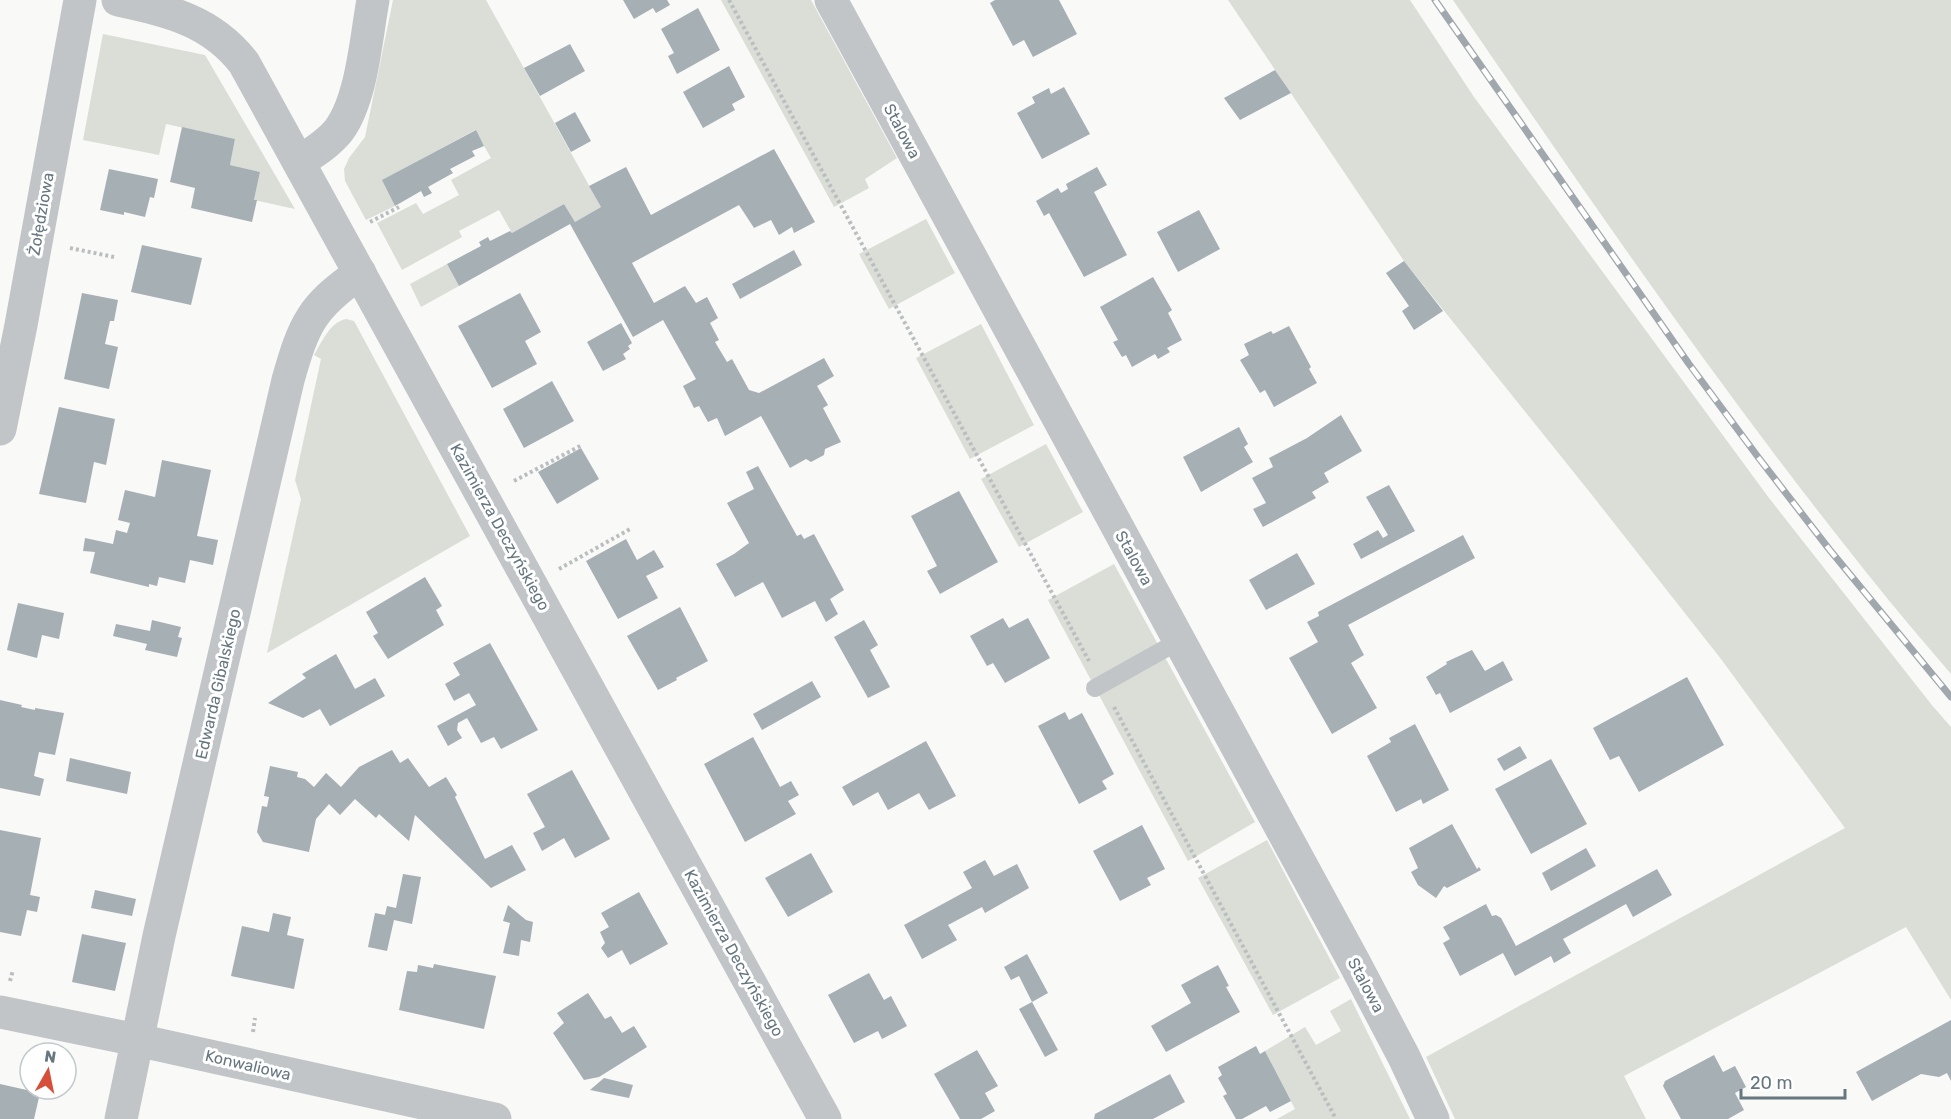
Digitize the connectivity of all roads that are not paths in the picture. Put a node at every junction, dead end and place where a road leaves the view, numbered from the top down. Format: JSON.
{"nodes":[{"id":1,"x":80,"y":0,"type":"edge"},
{"id":2,"x":118,"y":0,"type":"edge"},
{"id":3,"x":373,"y":0,"type":"edge"},
{"id":4,"x":831,"y":0,"type":"edge"},
{"id":5,"x":299,"y":162,"type":"junction"},
{"id":6,"x":360,"y":273,"type":"junction"},
{"id":7,"x":11,"y":323,"type":"edge"},
{"id":8,"x":0,"y":429,"type":"edge"},
{"id":9,"x":1179,"y":641,"type":"junction"},
{"id":10,"x":1098,"y":686,"type":"road end"},
{"id":11,"x":0,"y":1012,"type":"edge"},
{"id":12,"x":137,"y":1040,"type":"junction"},
{"id":13,"x":121,"y":1119,"type":"edge"},
{"id":14,"x":495,"y":1119,"type":"edge"},
{"id":15,"x":825,"y":1119,"type":"edge"},
{"id":16,"x":1433,"y":1119,"type":"edge"}],
"edges":[{"from":1,"to":7,"type":"street","name":"Żołędziowa"},
{"from":2,"to":5,"type":"street","name":"Kazimierza Deczyńskiego"},
{"from":3,"to":5,"type":"street"},
{"from":4,"to":9,"type":"street","name":"Stalowa"},
{"from":5,"to":6,"type":"street","name":"Kazimierza Deczyńskiego"},
{"from":6,"to":12,"type":"street","name":"Edwarda Gibalskiego"},
{"from":6,"to":15,"type":"street","name":"Kazimierza Deczyńskiego"},
{"from":7,"to":8,"type":"street","name":"Żołędziowa"},
{"from":9,"to":10,"type":"lane"},
{"from":9,"to":16,"type":"street","name":"Stalowa"},
{"from":11,"to":12,"type":"street","name":"Konwaliowa"},
{"from":12,"to":13,"type":"street","name":"Edwarda Gibalskiego"},
{"from":12,"to":14,"type":"street","name":"Konwaliowa"}]}
